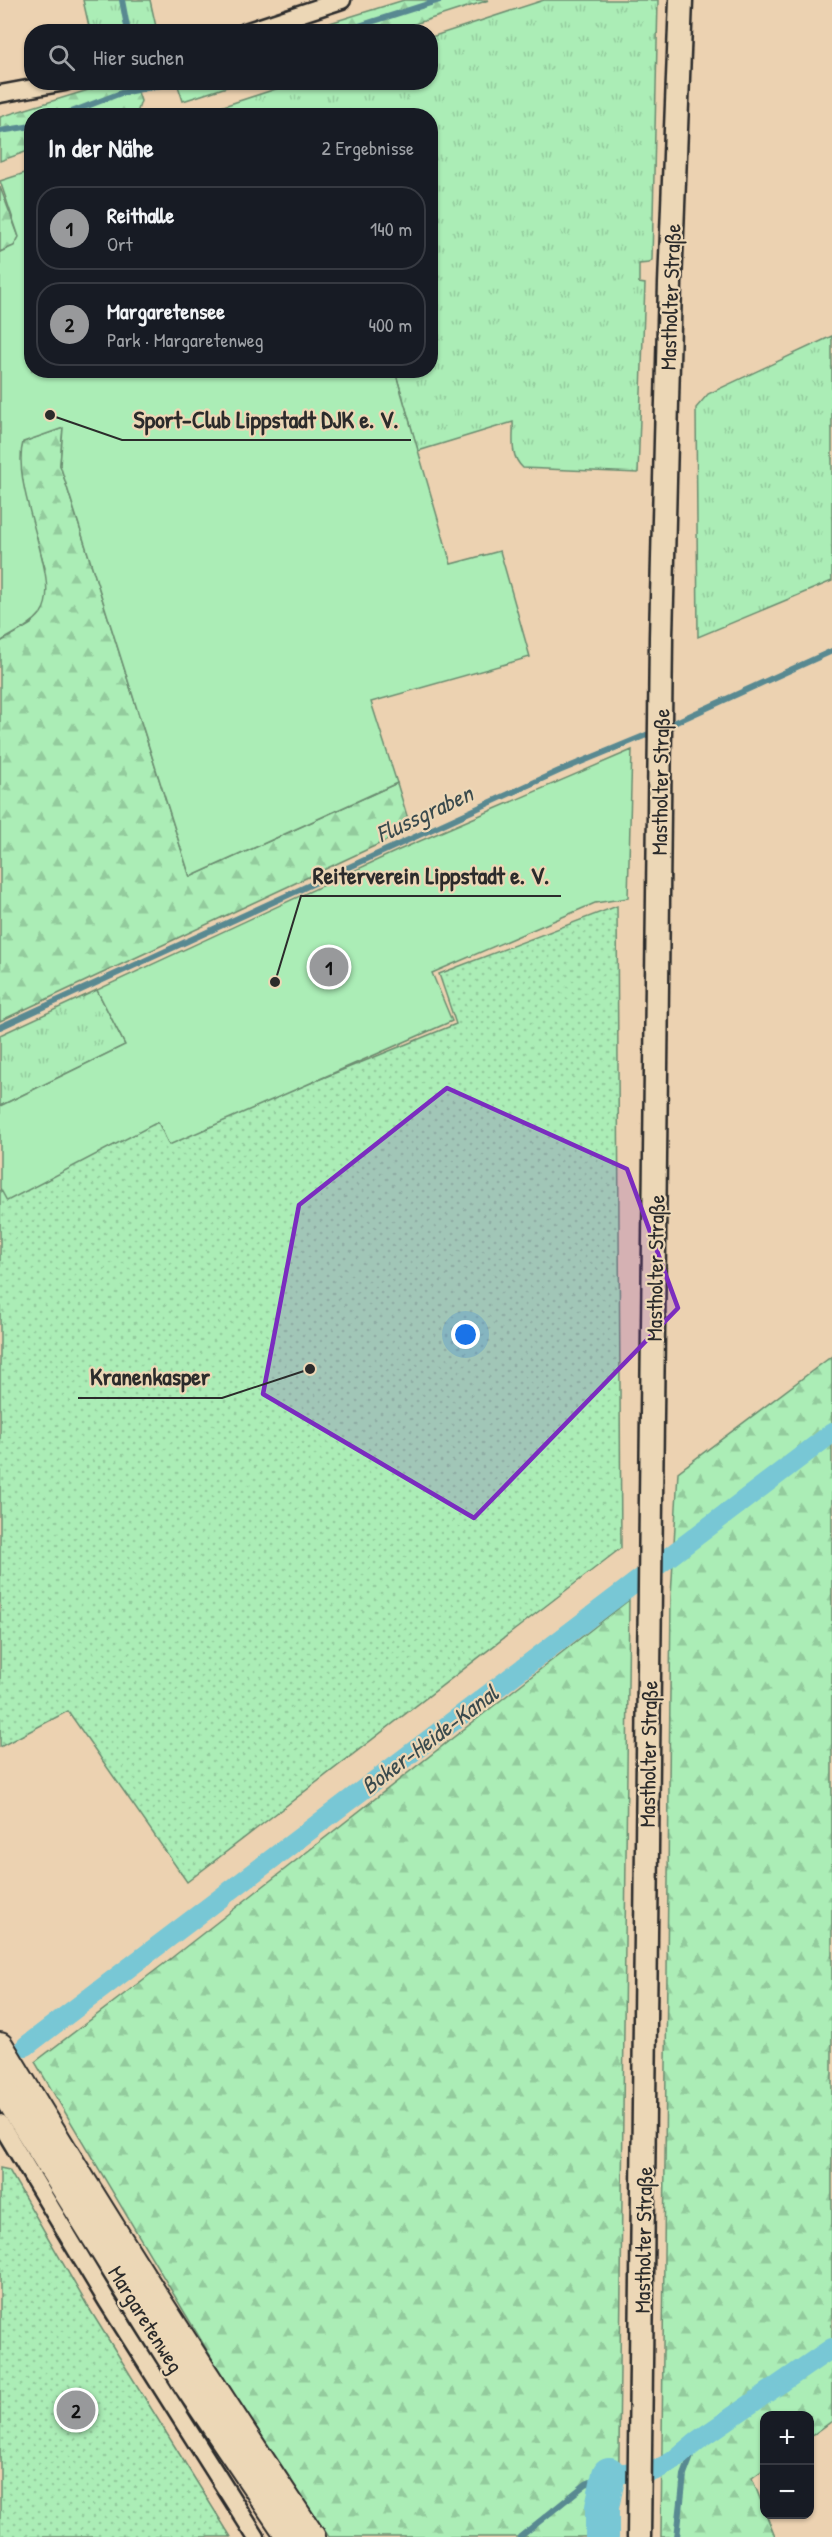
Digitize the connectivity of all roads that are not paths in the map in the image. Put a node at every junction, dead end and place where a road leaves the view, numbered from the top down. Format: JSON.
{"nodes":[{"id":1,"x":342,"y":0,"type":"edge"},
{"id":2,"x":681,"y":0,"type":"edge"},
{"id":3,"x":269,"y":24,"type":"edge"},
{"id":4,"x":24,"y":90,"type":"edge"},
{"id":5,"x":0,"y":94,"type":"edge"},
{"id":6,"x":0,"y":2046,"type":"edge"},
{"id":7,"x":0,"y":2084,"type":"edge"},
{"id":8,"x":0,"y":2123,"type":"edge"},
{"id":9,"x":256,"y":2537,"type":"edge"},
{"id":10,"x":290,"y":2537,"type":"edge"},
{"id":11,"x":312,"y":2537,"type":"edge"},
{"id":12,"x":639,"y":2537,"type":"edge"}],
"edges":[{"from":1,"to":3,"type":"street"},
{"from":2,"to":12,"type":"street","name":"Mastholter Straße"},
{"from":4,"to":5,"type":"street"},
{"from":6,"to":11,"type":"main road"},
{"from":7,"to":10,"type":"main road"},
{"from":8,"to":9,"type":"street","name":"Margaretenweg"}]}
